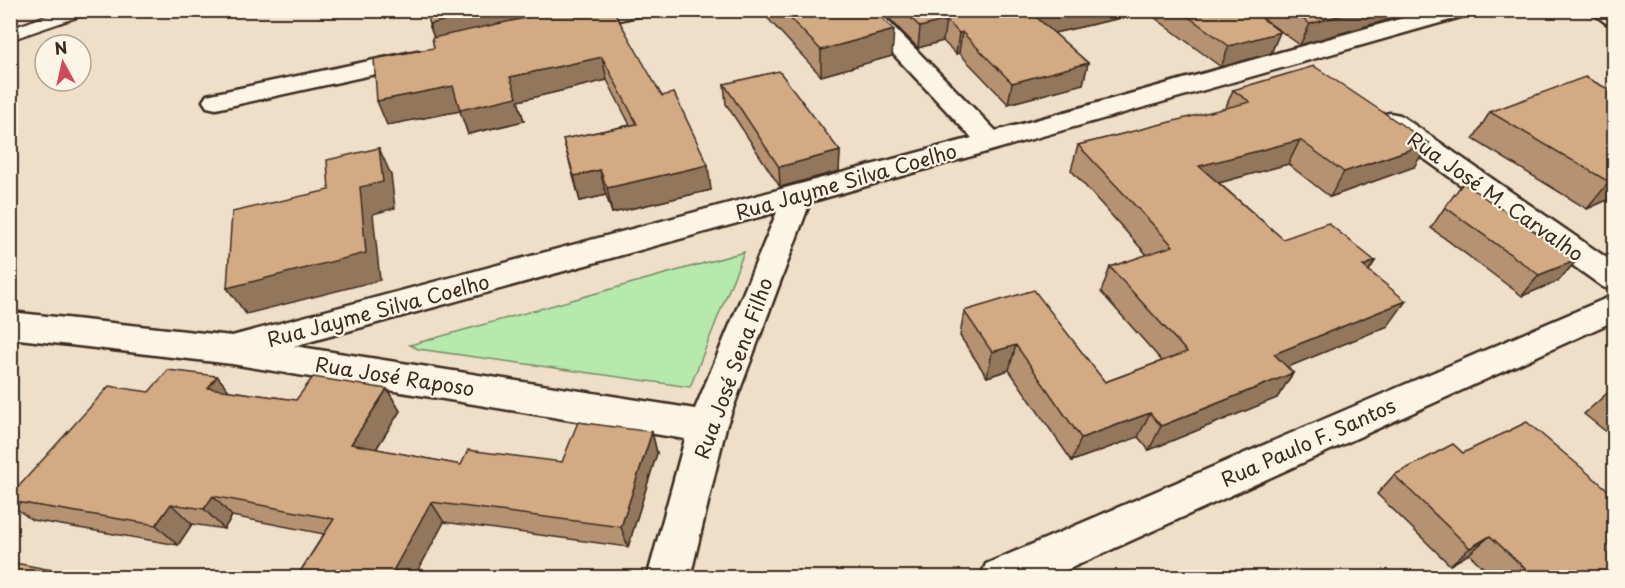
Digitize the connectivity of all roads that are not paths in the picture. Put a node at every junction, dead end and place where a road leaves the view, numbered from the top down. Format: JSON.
{"nodes":[{"id":1,"x":80,"y":10,"type":"edge"},
{"id":2,"x":633,"y":10,"type":"edge"},
{"id":3,"x":863,"y":10,"type":"edge"},
{"id":4,"x":1460,"y":10,"type":"edge"},
{"id":5,"x":1600,"y":10,"type":"edge"},
{"id":6,"x":1614,"y":18,"type":"edge"},
{"id":7,"x":552,"y":28,"type":"edge"},
{"id":8,"x":10,"y":35,"type":"edge"},
{"id":9,"x":1269,"y":37,"type":"edge"},
{"id":10,"x":436,"y":53,"type":"edge"},
{"id":11,"x":1299,"y":56,"type":"junction"},
{"id":12,"x":1327,"y":77,"type":"edge"},
{"id":13,"x":216,"y":101,"type":"dead end"},
{"id":14,"x":1366,"y":104,"type":"edge"},
{"id":15,"x":989,"y":140,"type":"junction"},
{"id":16,"x":798,"y":195,"type":"junction"},
{"id":17,"x":1614,"y":279,"type":"edge"},
{"id":18,"x":1614,"y":307,"type":"edge"},
{"id":19,"x":10,"y":325,"type":"edge"},
{"id":20,"x":232,"y":350,"type":"junction"},
{"id":21,"x":707,"y":427,"type":"junction"},
{"id":22,"x":668,"y":578,"type":"edge"},
{"id":23,"x":1001,"y":578,"type":"edge"}],
"edges":[{"from":1,"to":8,"type":"street"},
{"from":2,"to":7,"type":"street"},
{"from":3,"to":15,"type":"street"},
{"from":4,"to":11,"type":"street","name":"Rua Jayme Silva Coelho"},
{"from":5,"to":6,"type":"street"},
{"from":9,"to":11,"type":"street"},
{"from":10,"to":13,"type":"street"},
{"from":11,"to":12,"type":"street"},
{"from":11,"to":15,"type":"street","name":"Rua Jayme Silva Coelho"},
{"from":14,"to":17,"type":"street","name":"Rua José M. Carvalho"},
{"from":15,"to":16,"type":"street","name":"Rua Jayme Silva Coelho"},
{"from":16,"to":20,"type":"street","name":"Rua Jayme Silva Coelho"},
{"from":16,"to":21,"type":"street","name":"Rua José Sena Filho"},
{"from":18,"to":23,"type":"street","name":"Rua Paulo F. Santos"},
{"from":19,"to":20,"type":"street","name":"Rua José Raposo"},
{"from":20,"to":21,"type":"street","name":"Rua José Raposo"},
{"from":21,"to":22,"type":"street","name":"Rua José Sena Filho"}]}
